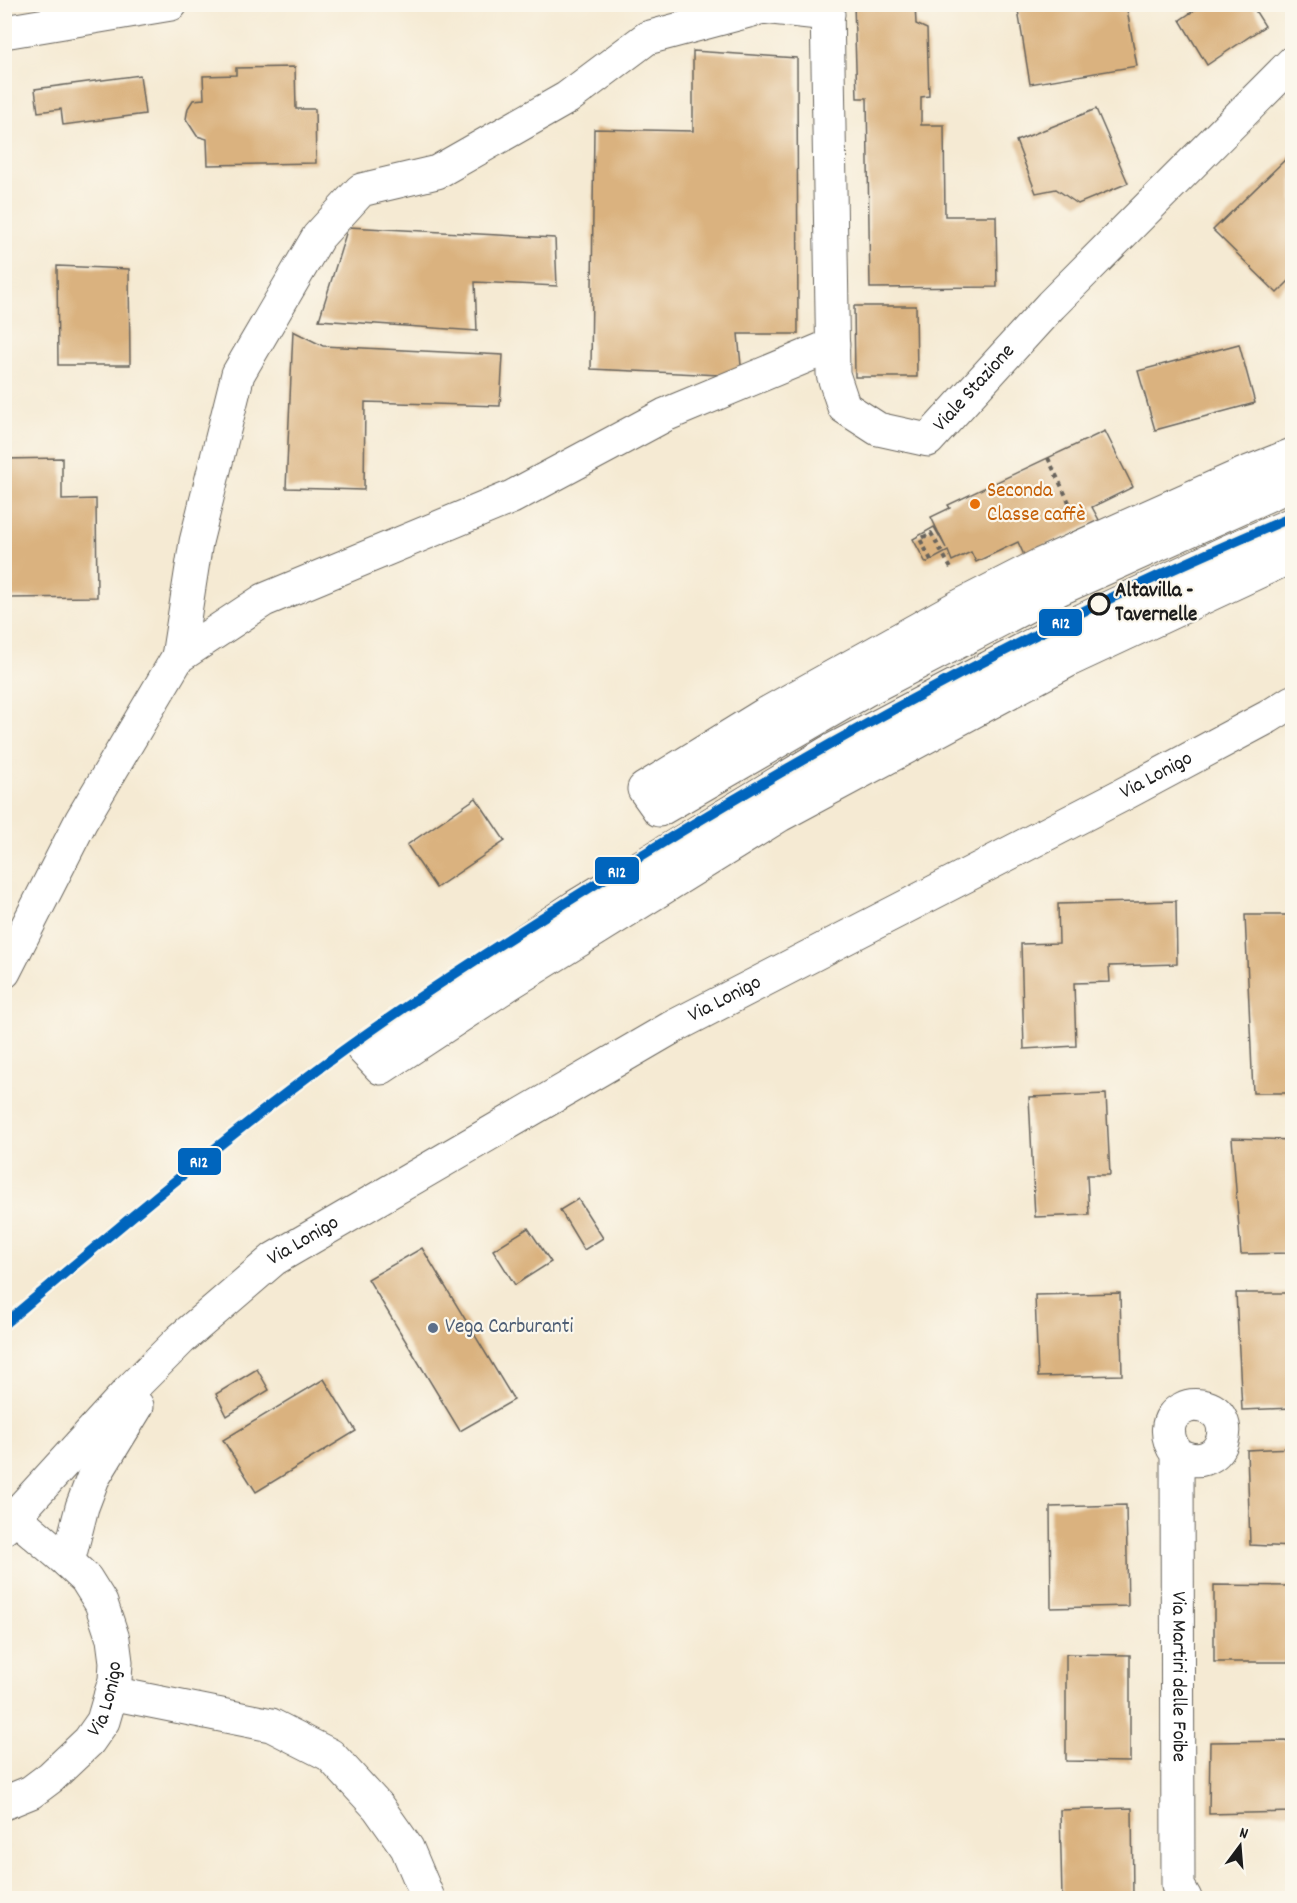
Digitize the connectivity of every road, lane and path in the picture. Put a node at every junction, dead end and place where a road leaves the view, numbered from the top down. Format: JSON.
{"nodes":[{"id":1,"x":171,"y":4,"type":"edge"},
{"id":2,"x":827,"y":9,"type":"edge"},
{"id":3,"x":4,"y":32,"type":"edge"},
{"id":4,"x":1293,"y":63,"type":"edge"},
{"id":5,"x":832,"y":345,"type":"junction"},
{"id":6,"x":1293,"y":455,"type":"edge"},
{"id":7,"x":1293,"y":484,"type":"edge"},
{"id":8,"x":1293,"y":524,"type":"edge"},
{"id":9,"x":943,"y":554,"type":"dead end"},
{"id":10,"x":1293,"y":556,"type":"edge"},
{"id":11,"x":931,"y":560,"type":"dead end"},
{"id":12,"x":178,"y":657,"type":"junction"},
{"id":13,"x":1293,"y":702,"type":"edge"},
{"id":14,"x":4,"y":972,"type":"edge"},
{"id":15,"x":181,"y":1339,"type":"junction"},
{"id":16,"x":1177,"y":1454,"type":"dead end"},
{"id":17,"x":10,"y":1522,"type":"edge"},
{"id":18,"x":68,"y":1562,"type":"junction"},
{"id":19,"x":111,"y":1694,"type":"junction"},
{"id":20,"x":4,"y":1803,"type":"edge"},
{"id":21,"x":428,"y":1899,"type":"edge"},
{"id":22,"x":1185,"y":1899,"type":"edge"}],
"edges":[{"from":1,"to":3,"type":"street"},
{"from":2,"to":5,"type":"street","name":"Viale Stazione"},
{"from":2,"to":12,"type":"street"},
{"from":4,"to":5,"type":"street","name":"Viale Stazione"},
{"from":5,"to":12,"type":"street"},
{"from":6,"to":7,"type":"street"},
{"from":8,"to":10,"type":"street"},
{"from":9,"to":11,"type":"path"},
{"from":12,"to":14,"type":"street"},
{"from":13,"to":15,"type":"street","name":"Via Lonigo"},
{"from":15,"to":17,"type":"street","name":"Via Lonigo"},
{"from":15,"to":18,"type":"street","name":"Via Lonigo"},
{"from":16,"to":22,"type":"street","name":"Via Martiri delle Foibe"},
{"from":17,"to":18,"type":"street","name":"Via Lonigo"},
{"from":18,"to":19,"type":"street","name":"Via Lonigo"},
{"from":19,"to":20,"type":"street","name":"Via Lonigo"},
{"from":19,"to":21,"type":"street"}]}
